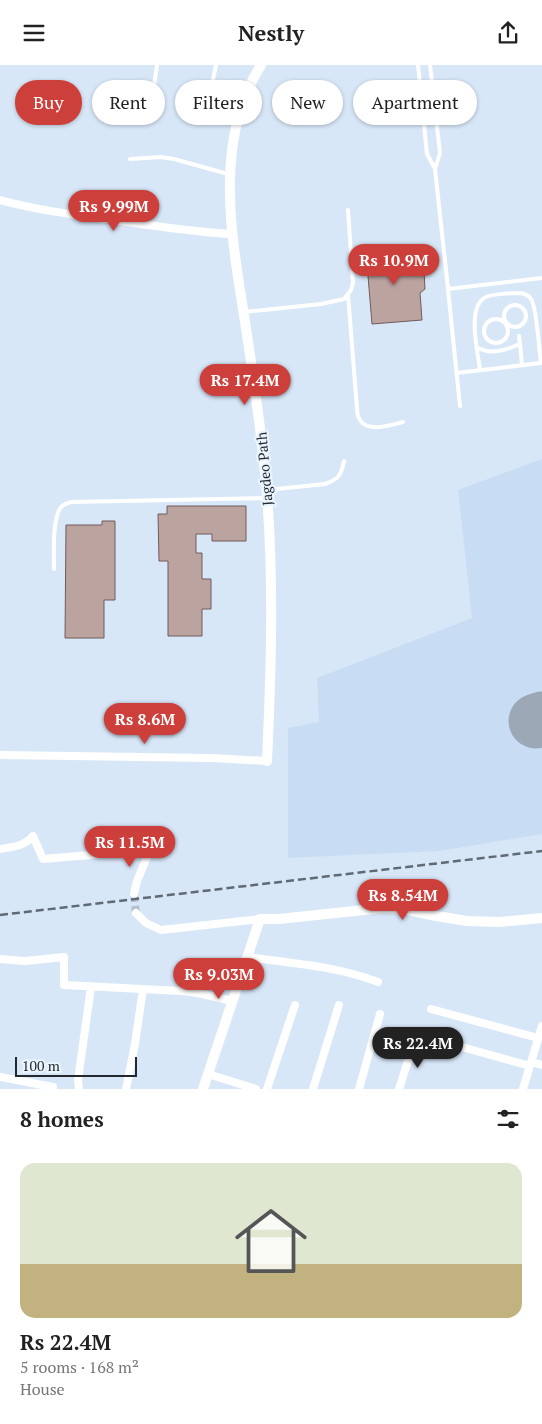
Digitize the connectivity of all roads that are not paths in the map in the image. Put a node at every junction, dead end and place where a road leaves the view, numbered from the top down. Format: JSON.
{"nodes":[{"id":1,"x":157,"y":65,"type":"edge"},
{"id":2,"x":216,"y":65,"type":"edge"},
{"id":3,"x":261,"y":65,"type":"edge"},
{"id":4,"x":418,"y":65,"type":"edge"},
{"id":5,"x":430,"y":65,"type":"edge"},
{"id":6,"x":155,"y":80,"type":"edge"},
{"id":7,"x":213,"y":80,"type":"edge"},
{"id":8,"x":420,"y":80,"type":"edge"},
{"id":9,"x":432,"y":80,"type":"edge"},
{"id":10,"x":424,"y":125,"type":"edge"},
{"id":11,"x":437,"y":125,"type":"edge"},
{"id":12,"x":130,"y":159,"type":"dead end"},
{"id":13,"x":435,"y":169,"type":"junction"},
{"id":14,"x":230,"y":175,"type":"junction"},
{"id":15,"x":0,"y":200,"type":"edge"},
{"id":16,"x":348,"y":210,"type":"dead end"},
{"id":17,"x":232,"y":233,"type":"junction"},
{"id":18,"x":542,"y":278,"type":"edge"},
{"id":19,"x":448,"y":289,"type":"junction"},
{"id":20,"x":348,"y":295,"type":"junction"},
{"id":21,"x":244,"y":312,"type":"junction"},
{"id":22,"x":505,"y":323,"type":"junction"},
{"id":23,"x":484,"y":329,"type":"junction"},
{"id":24,"x":475,"y":331,"type":"junction"},
{"id":25,"x":519,"y":336,"type":"dead end"},
{"id":26,"x":520,"y":344,"type":"junction"},
{"id":27,"x":478,"y":348,"type":"junction"},
{"id":28,"x":522,"y":365,"type":"junction"},
{"id":29,"x":480,"y":370,"type":"junction"},
{"id":30,"x":456,"y":373,"type":"junction"},
{"id":31,"x":460,"y":406,"type":"dead end"},
{"id":32,"x":403,"y":422,"type":"dead end"},
{"id":33,"x":344,"y":461,"type":"dead end"},
{"id":34,"x":267,"y":494,"type":"junction"},
{"id":35,"x":54,"y":569,"type":"dead end"},
{"id":36,"x":0,"y":755,"type":"edge"},
{"id":37,"x":267,"y":761,"type":"joint"},
{"id":38,"x":0,"y":849,"type":"edge"},
{"id":39,"x":134,"y":894,"type":"tunnel mouth"},
{"id":40,"x":136,"y":913,"type":"dead end"},
{"id":41,"x":542,"y":918,"type":"edge"},
{"id":42,"x":260,"y":919,"type":"junction"},
{"id":43,"x":247,"y":957,"type":"junction"},
{"id":44,"x":0,"y":959,"type":"edge"},
{"id":45,"x":378,"y":982,"type":"dead end"},
{"id":46,"x":91,"y":987,"type":"junction"},
{"id":47,"x":143,"y":989,"type":"junction"},
{"id":48,"x":232,"y":1001,"type":"junction"},
{"id":49,"x":294,"y":1005,"type":"dead end"},
{"id":50,"x":339,"y":1005,"type":"dead end"},
{"id":51,"x":431,"y":1009,"type":"dead end"},
{"id":52,"x":380,"y":1015,"type":"dead end"},
{"id":53,"x":542,"y":1026,"type":"edge"},
{"id":54,"x":538,"y":1038,"type":"junction"},
{"id":55,"x":440,"y":1041,"type":"dead end"},
{"id":56,"x":414,"y":1042,"type":"dead end"},
{"id":57,"x":530,"y":1064,"type":"junction"},
{"id":58,"x":542,"y":1065,"type":"edge"},
{"id":59,"x":208,"y":1074,"type":"junction"},
{"id":60,"x":0,"y":1077,"type":"edge"},
{"id":61,"x":53,"y":1087,"type":"dead end"},
{"id":62,"x":79,"y":1089,"type":"edge"},
{"id":63,"x":126,"y":1089,"type":"edge"},
{"id":64,"x":203,"y":1089,"type":"edge"},
{"id":65,"x":256,"y":1089,"type":"edge"},
{"id":66,"x":267,"y":1089,"type":"edge"},
{"id":67,"x":313,"y":1089,"type":"edge"},
{"id":68,"x":358,"y":1089,"type":"edge"},
{"id":69,"x":399,"y":1089,"type":"edge"},
{"id":70,"x":523,"y":1089,"type":"edge"}],
"edges":[{"from":1,"to":6,"type":"lane"},
{"from":2,"to":7,"type":"lane"},
{"from":3,"to":14,"type":"main road","name":"Jagdeo Path"},
{"from":4,"to":8,"type":"lane"},
{"from":5,"to":9,"type":"lane"},
{"from":10,"to":13,"type":"lane"},
{"from":11,"to":13,"type":"lane"},
{"from":12,"to":14,"type":"lane"},
{"from":13,"to":19,"type":"lane"},
{"from":14,"to":17,"type":"main road","name":"Jagdeo Path"},
{"from":15,"to":17,"type":"street"},
{"from":16,"to":20,"type":"lane"},
{"from":17,"to":21,"type":"main road","name":"Jagdeo Path"},
{"from":18,"to":19,"type":"lane"},
{"from":19,"to":30,"type":"lane"},
{"from":20,"to":21,"type":"lane"},
{"from":20,"to":32,"type":"lane"},
{"from":21,"to":34,"type":"main road","name":"Jagdeo Path"},
{"from":22,"to":22,"type":"lane"},
{"from":22,"to":23,"type":"lane"},
{"from":22,"to":23,"type":"lane"},
{"from":23,"to":24,"type":"lane"},
{"from":24,"to":27,"type":"lane"},
{"from":24,"to":28,"type":"lane"},
{"from":25,"to":26,"type":"lane"},
{"from":26,"to":27,"type":"lane"},
{"from":26,"to":28,"type":"lane"},
{"from":27,"to":29,"type":"lane"},
{"from":28,"to":29,"type":"lane"},
{"from":29,"to":30,"type":"lane"},
{"from":30,"to":31,"type":"lane"},
{"from":33,"to":34,"type":"lane"},
{"from":34,"to":35,"type":"lane"},
{"from":34,"to":37,"type":"main road","name":"Jagdeo Path"},
{"from":36,"to":37,"type":"street"},
{"from":38,"to":39,"type":"street"},
{"from":40,"to":42,"type":"street"},
{"from":41,"to":42,"type":"main road"},
{"from":42,"to":43,"type":"main road"},
{"from":43,"to":45,"type":"street"},
{"from":43,"to":48,"type":"main road"},
{"from":44,"to":46,"type":"street"},
{"from":46,"to":47,"type":"street"},
{"from":46,"to":62,"type":"street"},
{"from":47,"to":48,"type":"street"},
{"from":47,"to":63,"type":"street"},
{"from":48,"to":59,"type":"main road"},
{"from":49,"to":66,"type":"street"},
{"from":50,"to":67,"type":"street"},
{"from":51,"to":54,"type":"street"},
{"from":52,"to":68,"type":"street"},
{"from":53,"to":54,"type":"street"},
{"from":54,"to":57,"type":"street"},
{"from":55,"to":57,"type":"street"},
{"from":56,"to":69,"type":"street"},
{"from":57,"to":58,"type":"street"},
{"from":57,"to":70,"type":"street"},
{"from":59,"to":64,"type":"main road"},
{"from":59,"to":65,"type":"street"},
{"from":60,"to":61,"type":"street"}]}
